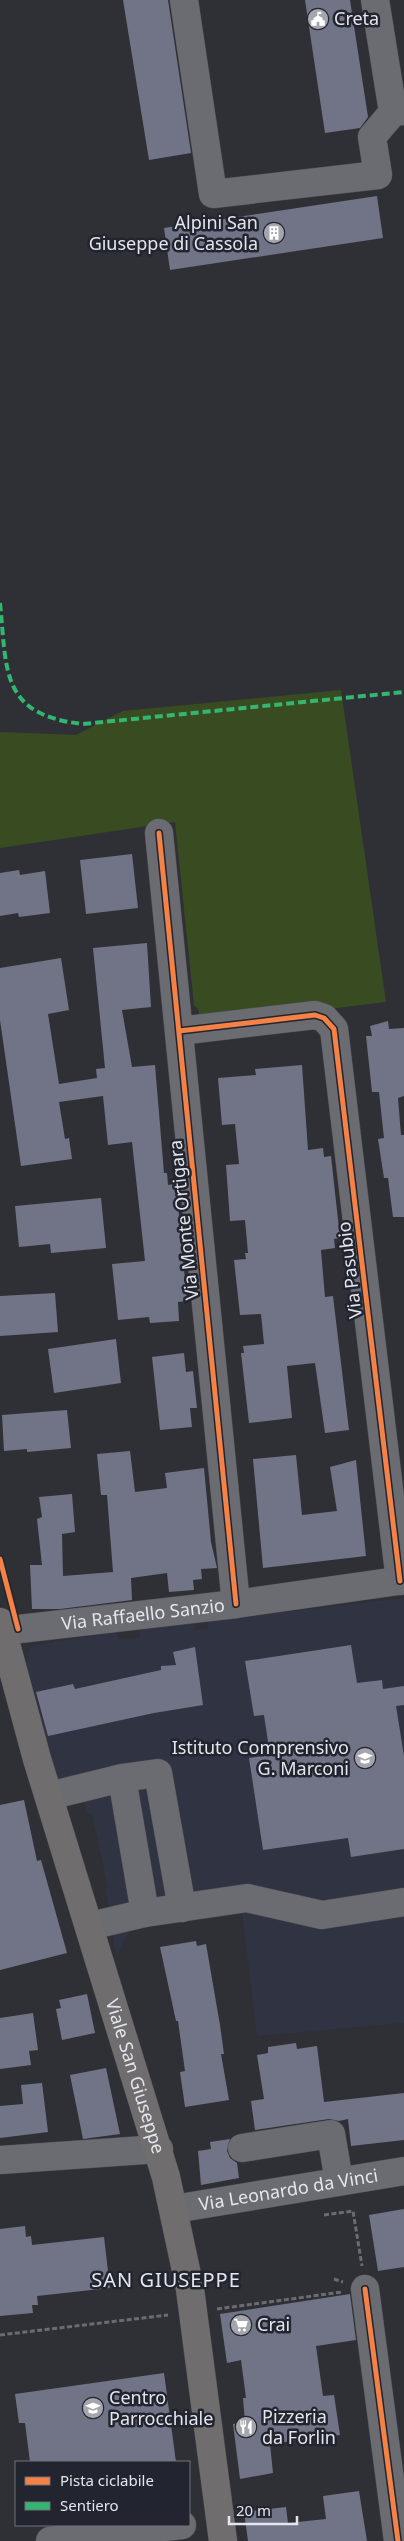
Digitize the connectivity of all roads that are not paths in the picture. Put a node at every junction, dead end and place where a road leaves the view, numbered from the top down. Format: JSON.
{"nodes":[{"id":1,"x":184,"y":0,"type":"edge"},
{"id":2,"x":375,"y":0,"type":"edge"},
{"id":3,"x":398,"y":111,"type":"edge"},
{"id":4,"x":159,"y":833,"type":"dead end"},
{"id":5,"x":179,"y":1031,"type":"junction"},
{"id":6,"x":402,"y":1580,"type":"edge"},
{"id":7,"x":236,"y":1604,"type":"junction"},
{"id":8,"x":1,"y":1627,"type":"edge"},
{"id":9,"x":122,"y":1778,"type":"junction"},
{"id":10,"x":48,"y":1796,"type":"junction"},
{"id":11,"x":404,"y":1902,"type":"edge"},
{"id":12,"x":182,"y":1908,"type":"junction"},
{"id":13,"x":145,"y":1913,"type":"junction"},
{"id":14,"x":90,"y":1926,"type":"junction"},
{"id":15,"x":242,"y":2148,"type":"dead end"},
{"id":16,"x":159,"y":2149,"type":"junction"},
{"id":17,"x":0,"y":2160,"type":"edge"},
{"id":18,"x":404,"y":2171,"type":"edge"},
{"id":19,"x":339,"y":2181,"type":"junction"},
{"id":20,"x":174,"y":2209,"type":"junction"},
{"id":21,"x":365,"y":2289,"type":"road end"},
{"id":22,"x":190,"y":2524,"type":"edge"},
{"id":23,"x":174,"y":2526,"type":"edge"},
{"id":24,"x":221,"y":2531,"type":"edge"},
{"id":25,"x":50,"y":2541,"type":"edge"},
{"id":26,"x":398,"y":2541,"type":"edge"}],
"edges":[{"from":1,"to":3,"type":"street"},
{"from":2,"to":3,"type":"street"},
{"from":4,"to":5,"type":"street","name":"Via Monte Ortigara"},
{"from":5,"to":6,"type":"street","name":"Via Pasubio"},
{"from":5,"to":7,"type":"street","name":"Via Monte Ortigara"},
{"from":6,"to":7,"type":"street","name":"Via Raffaello Sanzio"},
{"from":7,"to":8,"type":"street","name":"Via Raffaello Sanzio"},
{"from":8,"to":10,"type":"main road","name":"Viale San Giuseppe"},
{"from":9,"to":10,"type":"street"},
{"from":9,"to":12,"type":"street"},
{"from":9,"to":13,"type":"street"},
{"from":10,"to":14,"type":"main road","name":"Viale San Giuseppe"},
{"from":11,"to":12,"type":"street"},
{"from":12,"to":13,"type":"street"},
{"from":13,"to":14,"type":"street"},
{"from":14,"to":16,"type":"main road","name":"Viale San Giuseppe"},
{"from":15,"to":19,"type":"street"},
{"from":16,"to":17,"type":"street"},
{"from":16,"to":20,"type":"main road","name":"Viale San Giuseppe"},
{"from":18,"to":19,"type":"street","name":"Via Leonardo da Vinci"},
{"from":19,"to":20,"type":"street","name":"Via Leonardo da Vinci"},
{"from":20,"to":24,"type":"main road","name":"Viale San Giuseppe"},
{"from":21,"to":26,"type":"street"},
{"from":22,"to":24,"type":"street"},
{"from":23,"to":25,"type":"street"}]}
